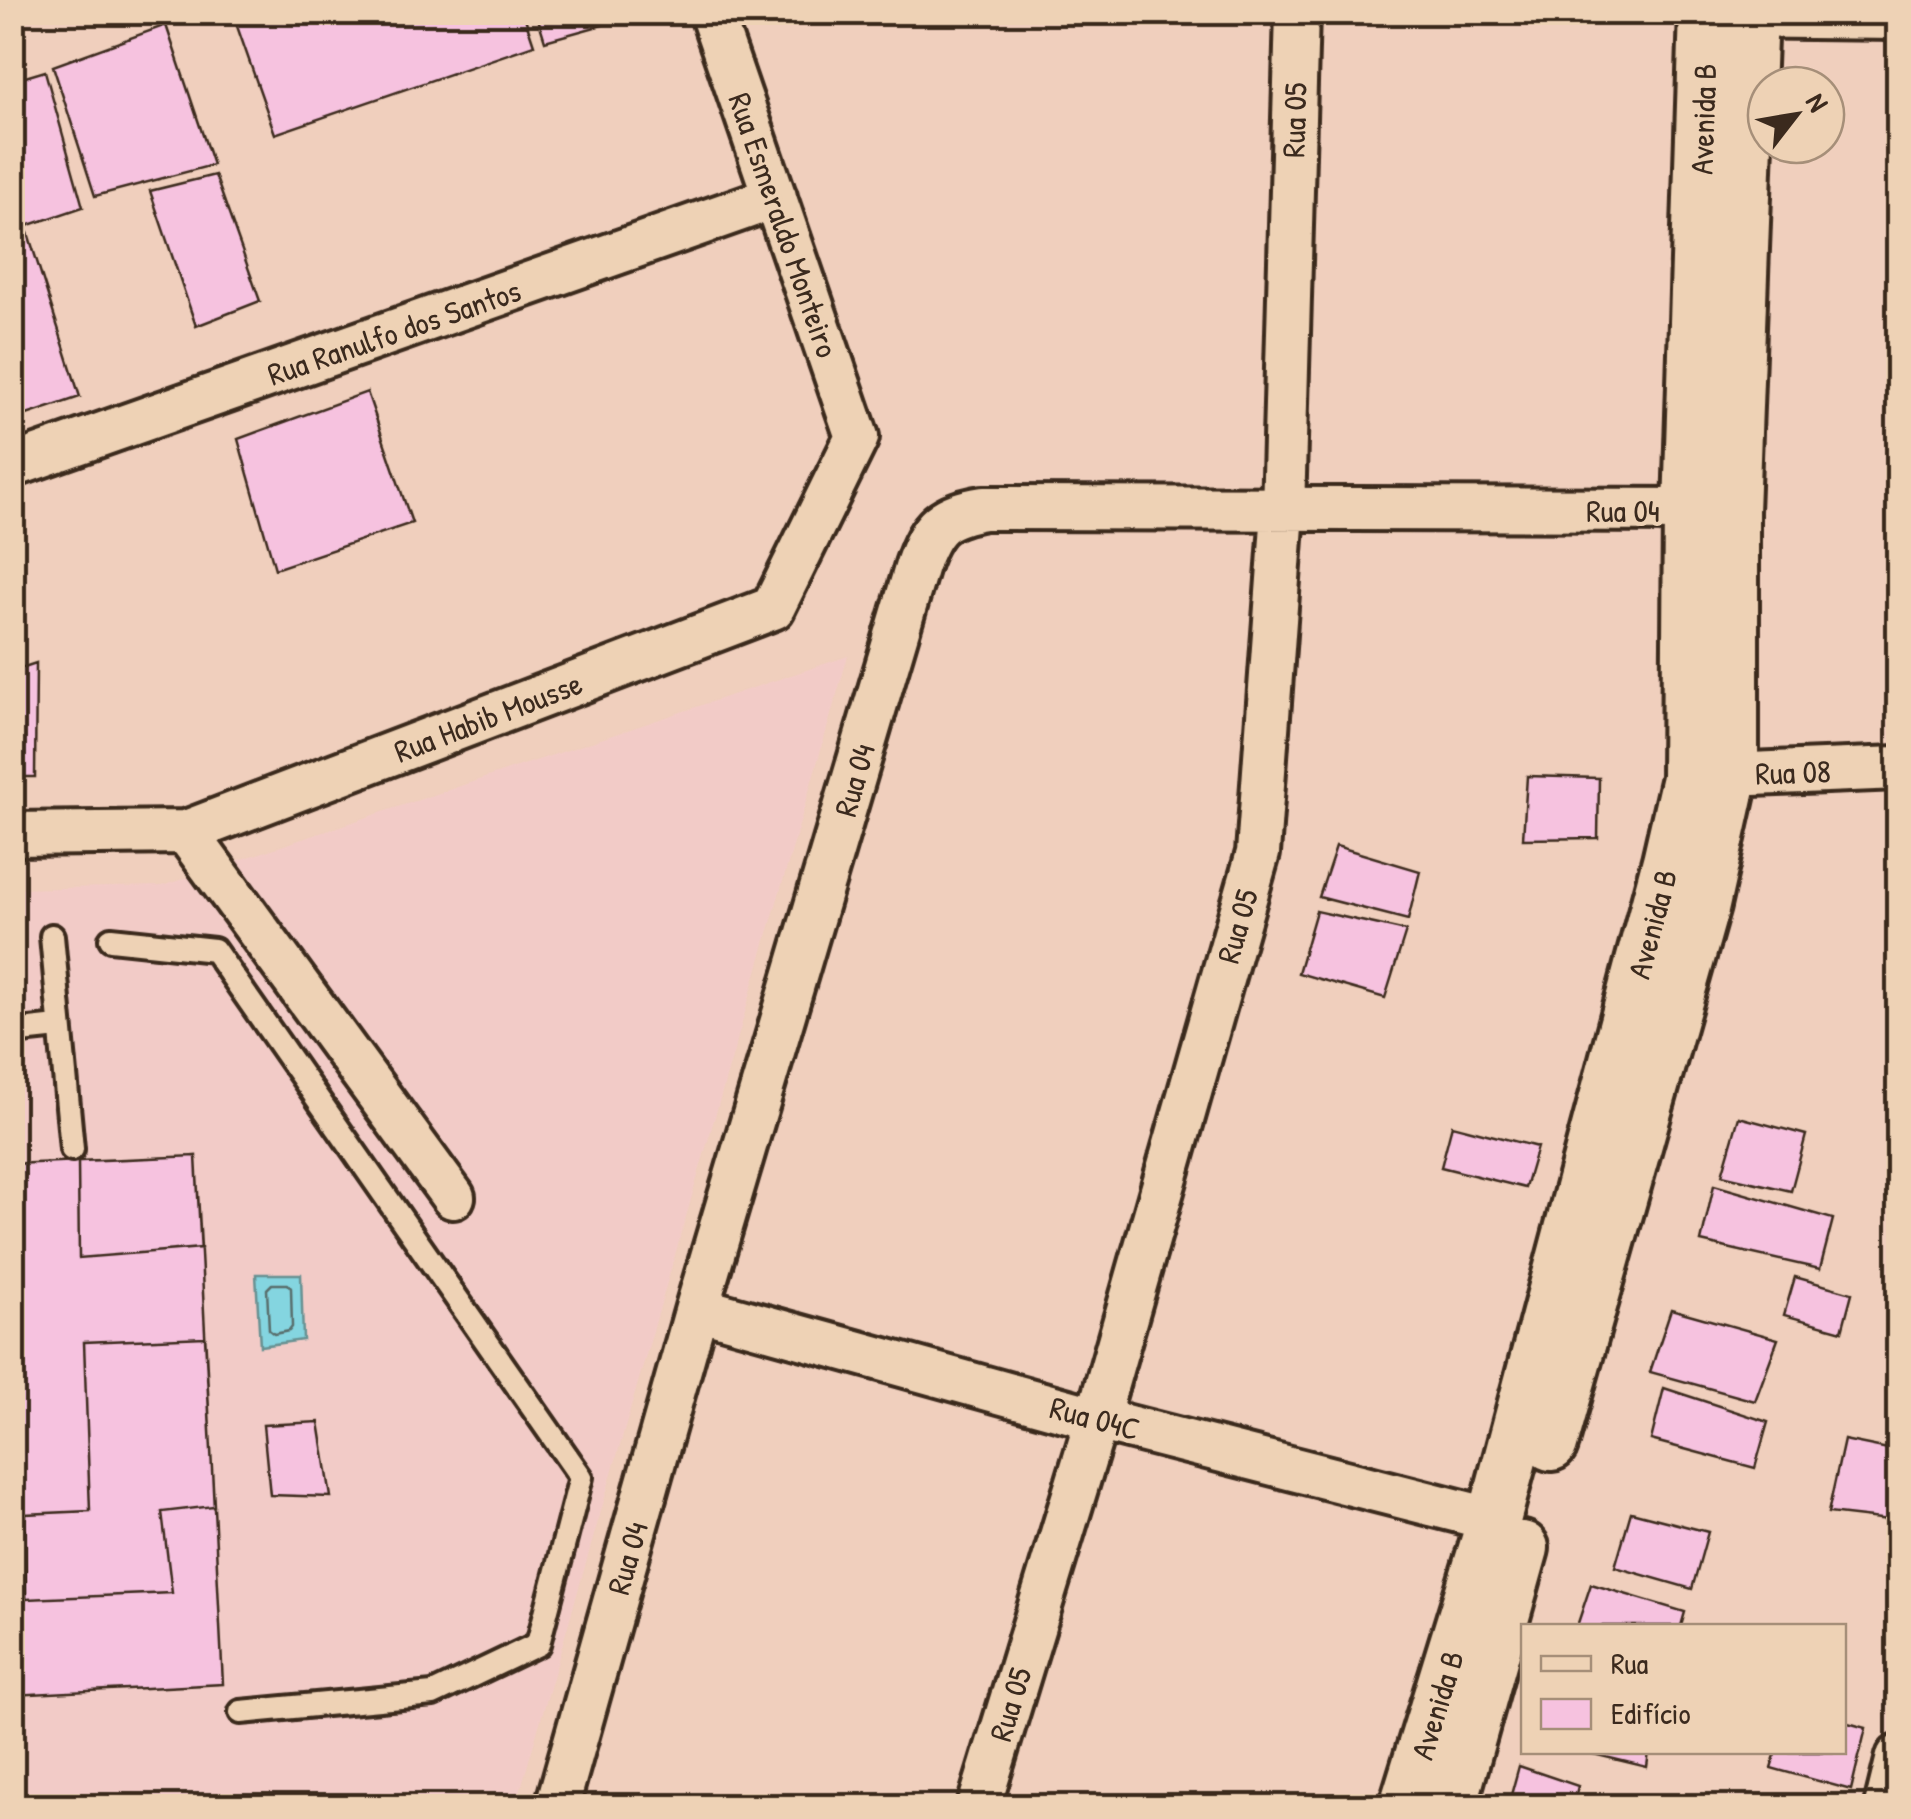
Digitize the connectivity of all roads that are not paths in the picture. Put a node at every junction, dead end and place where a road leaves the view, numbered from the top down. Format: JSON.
{"nodes":[{"id":1,"x":711,"y":12,"type":"edge"},
{"id":2,"x":1297,"y":12,"type":"edge"},
{"id":3,"x":1729,"y":14,"type":"edge"},
{"id":4,"x":1898,"y":18,"type":"edge"},
{"id":5,"x":775,"y":197,"type":"junction"},
{"id":6,"x":857,"y":436,"type":"joint"},
{"id":7,"x":12,"y":466,"type":"edge"},
{"id":8,"x":1711,"y":510,"type":"junction"},
{"id":9,"x":1283,"y":511,"type":"junction"},
{"id":10,"x":1898,"y":768,"type":"edge"},
{"id":11,"x":1710,"y":776,"type":"junction"},
{"id":12,"x":186,"y":832,"type":"junction"},
{"id":13,"x":12,"y":834,"type":"edge"},
{"id":14,"x":52,"y":936,"type":"dead end"},
{"id":15,"x":111,"y":939,"type":"dead end"},
{"id":16,"x":58,"y":1027,"type":"junction"},
{"id":17,"x":12,"y":1032,"type":"edge"},
{"id":18,"x":72,"y":1149,"type":"dead end"},
{"id":19,"x":452,"y":1198,"type":"dead end"},
{"id":20,"x":697,"y":1308,"type":"junction"},
{"id":21,"x":1097,"y":1419,"type":"junction"},
{"id":22,"x":1494,"y":1520,"type":"junction"},
{"id":23,"x":241,"y":1712,"type":"dead end"},
{"id":24,"x":1898,"y":1757,"type":"edge"},
{"id":25,"x":557,"y":1806,"type":"edge"},
{"id":26,"x":979,"y":1806,"type":"edge"},
{"id":27,"x":1406,"y":1806,"type":"edge"},
{"id":28,"x":1450,"y":1806,"type":"edge"},
{"id":29,"x":1886,"y":1806,"type":"edge"}],
"edges":[{"from":1,"to":5,"type":"street","name":"Rua Esmeraldo Monteiro"},
{"from":2,"to":9,"type":"street","name":"Rua 05"},
{"from":3,"to":4,"type":"street"},
{"from":3,"to":8,"type":"street","name":"Avenida B"},
{"from":5,"to":6,"type":"street","name":"Rua Esmeraldo Monteiro"},
{"from":5,"to":7,"type":"street","name":"Rua Ranulfo dos Santos"},
{"from":6,"to":12,"type":"street","name":"Rua Habib Mousse"},
{"from":8,"to":9,"type":"street","name":"Rua 04"},
{"from":8,"to":11,"type":"street","name":"Avenida B"},
{"from":9,"to":20,"type":"street","name":"Rua 04"},
{"from":9,"to":21,"type":"street","name":"Rua 05"},
{"from":10,"to":11,"type":"street","name":"Rua 08"},
{"from":11,"to":22,"type":"street","name":"Avenida B"},
{"from":11,"to":28,"type":"street","name":"Avenida B"},
{"from":12,"to":13,"type":"street","name":"Rua Habib Mousse"},
{"from":12,"to":19,"type":"street"},
{"from":14,"to":16,"type":"lane"},
{"from":15,"to":23,"type":"lane"},
{"from":16,"to":17,"type":"lane"},
{"from":16,"to":18,"type":"lane"},
{"from":20,"to":21,"type":"street","name":"Rua 04C"},
{"from":20,"to":25,"type":"street","name":"Rua 04"},
{"from":21,"to":22,"type":"street","name":"Rua 04C"},
{"from":21,"to":26,"type":"street","name":"Rua 05"},
{"from":22,"to":27,"type":"street","name":"Avenida B"},
{"from":24,"to":29,"type":"street"}]}
